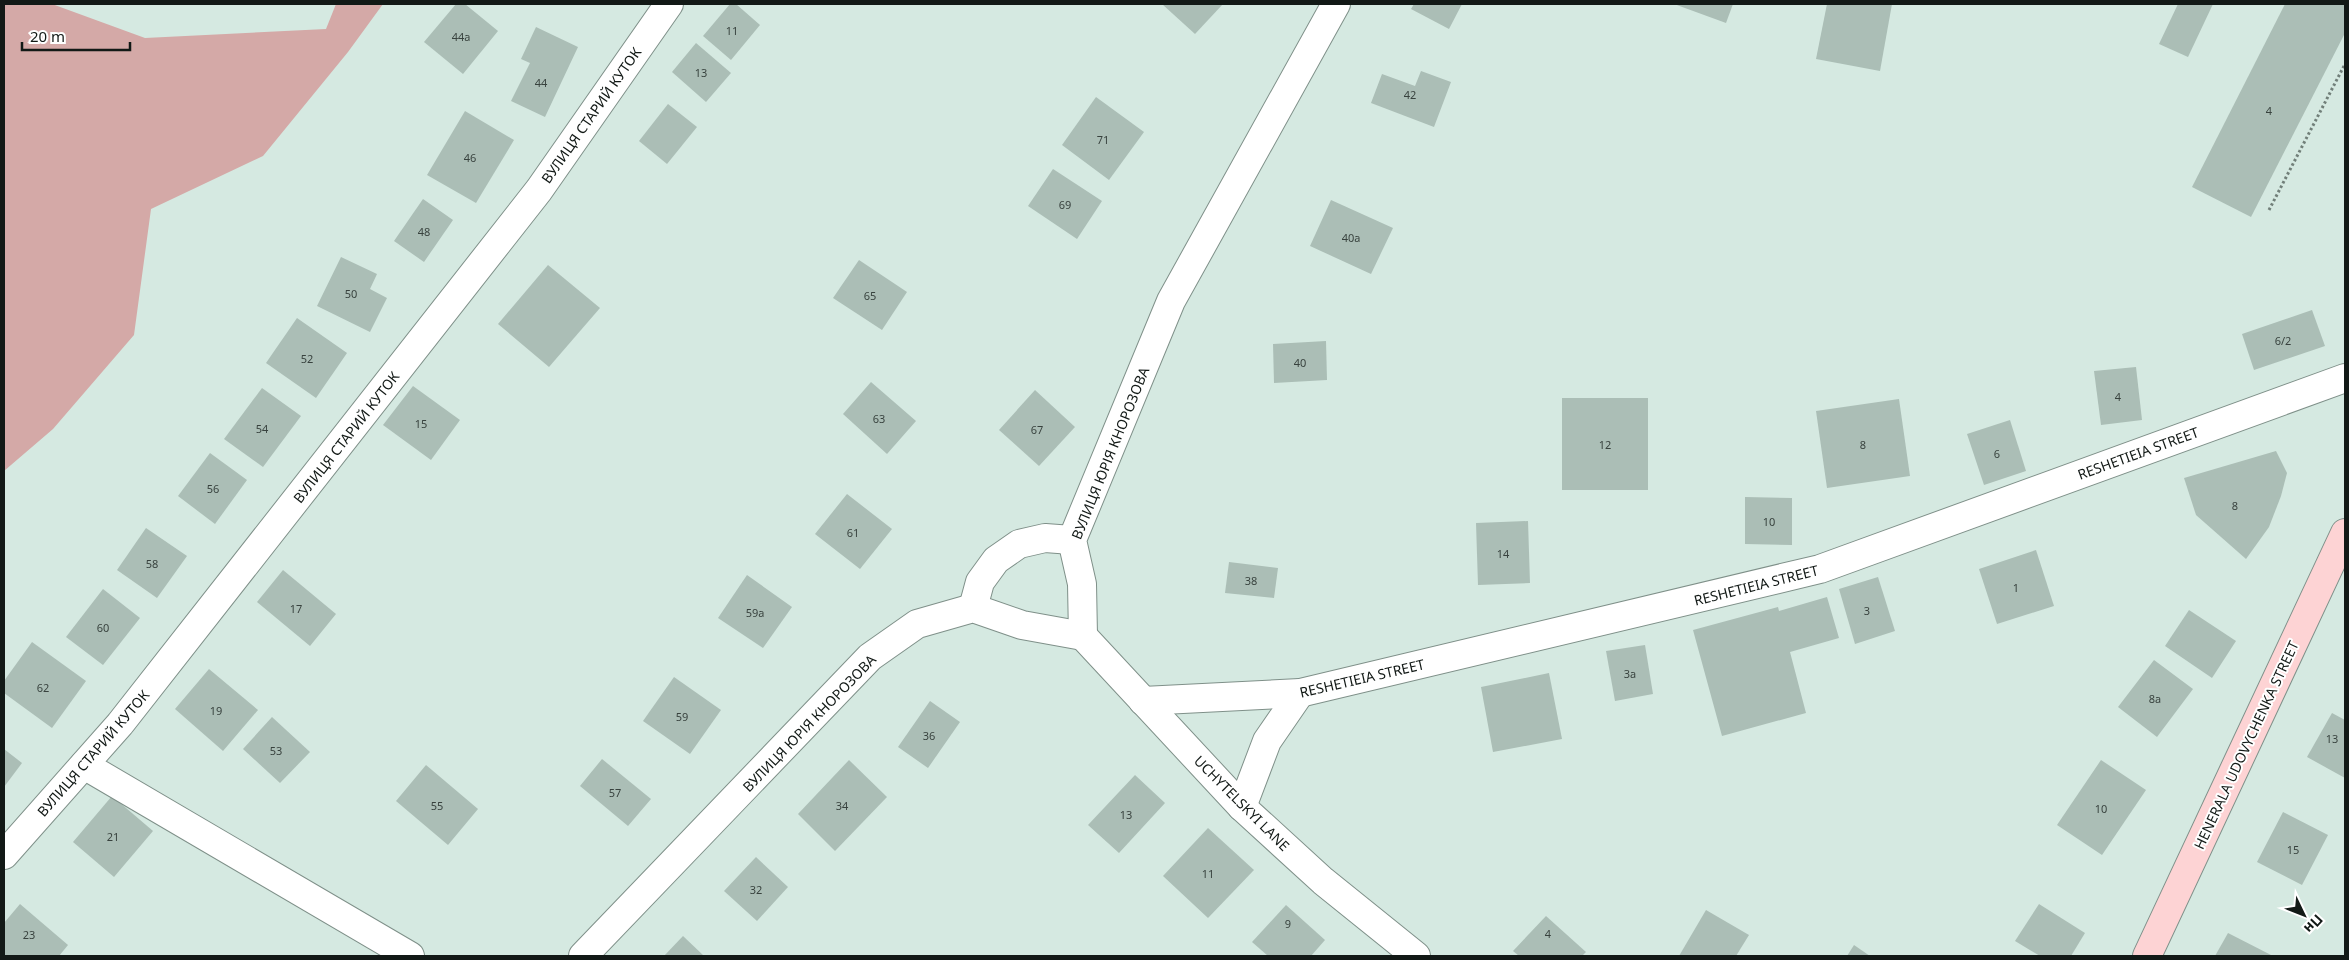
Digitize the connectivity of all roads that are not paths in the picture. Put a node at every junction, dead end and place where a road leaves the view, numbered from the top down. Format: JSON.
{"nodes":[{"id":1,"x":669,"y":4,"type":"edge"},
{"id":2,"x":1336,"y":4,"type":"edge"},
{"id":3,"x":2345,"y":378,"type":"edge"},
{"id":4,"x":2345,"y":533,"type":"edge"},
{"id":5,"x":1072,"y":540,"type":"junction"},
{"id":6,"x":973,"y":608,"type":"junction"},
{"id":7,"x":1083,"y":636,"type":"junction"},
{"id":8,"x":1300,"y":693,"type":"junction"},
{"id":9,"x":1143,"y":702,"type":"junction"},
{"id":10,"x":84,"y":765,"type":"junction"},
{"id":11,"x":1242,"y":807,"type":"junction"},
{"id":12,"x":4,"y":855,"type":"edge"},
{"id":13,"x":410,"y":956,"type":"edge"},
{"id":14,"x":583,"y":956,"type":"edge"},
{"id":15,"x":1416,"y":956,"type":"edge"},
{"id":16,"x":2147,"y":956,"type":"edge"}],
"edges":[{"from":1,"to":10,"type":"street","name":"ВУЛИЦЯ СТАРИЙ КУТОК"},
{"from":2,"to":5,"type":"street","name":"ВУЛИЦЯ ЮРІЯ КНОРОЗОВА"},
{"from":3,"to":8,"type":"street","name":"RESHETIEIA STREET"},
{"from":4,"to":16,"type":"main road","name":"HENERALA UDOVYCHENKA STREET"},
{"from":5,"to":6,"type":"street"},
{"from":5,"to":7,"type":"street","name":"ВУЛИЦЯ ЮРІЯ КНОРОЗОВА"},
{"from":6,"to":7,"type":"street"},
{"from":6,"to":14,"type":"street","name":"ВУЛИЦЯ ЮРІЯ КНОРОЗОВА"},
{"from":7,"to":9,"type":"street","name":"UCHYTELSKYI LANE"},
{"from":8,"to":9,"type":"street","name":"RESHETIEIA STREET"},
{"from":8,"to":11,"type":"street"},
{"from":9,"to":11,"type":"street","name":"UCHYTELSKYI LANE"},
{"from":10,"to":12,"type":"street","name":"ВУЛИЦЯ СТАРИЙ КУТОК"},
{"from":10,"to":13,"type":"street"},
{"from":11,"to":15,"type":"street","name":"UCHYTELSKYI LANE"}]}
